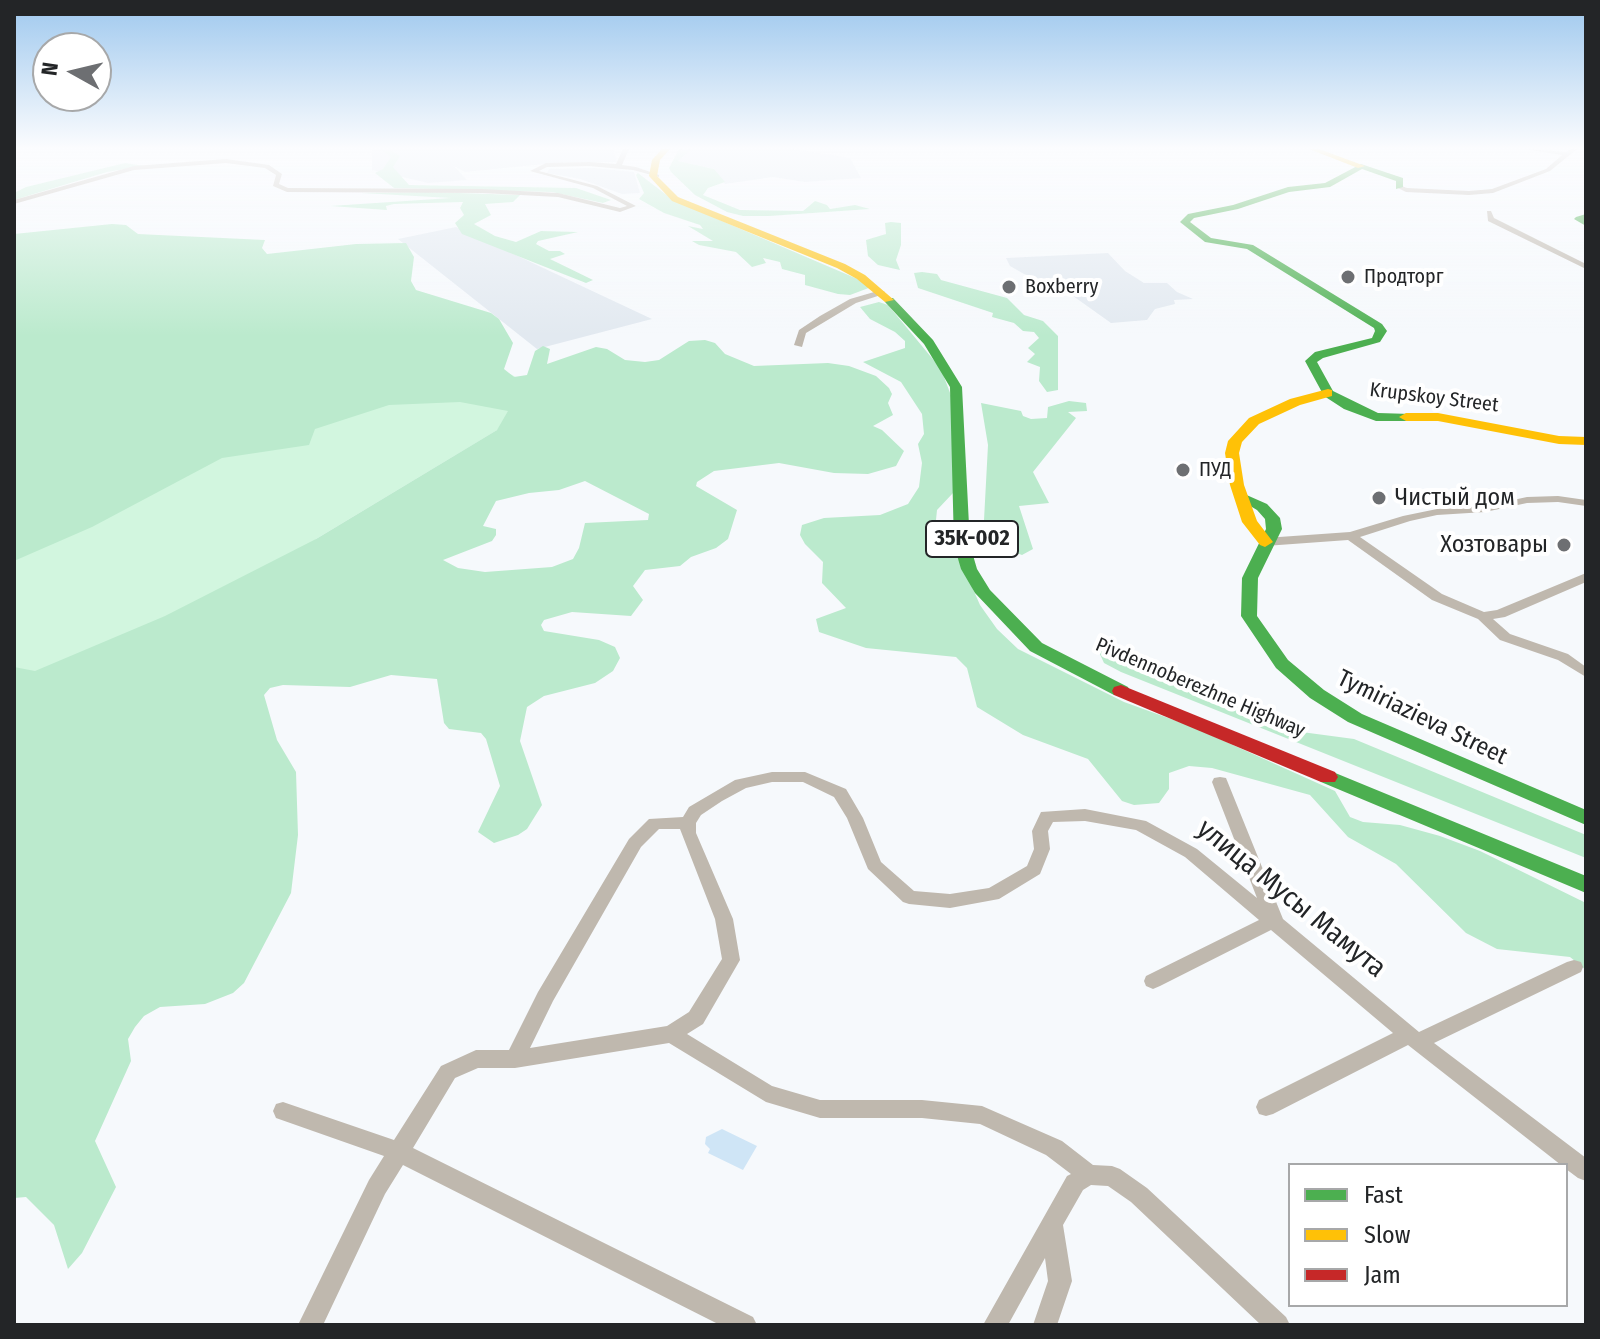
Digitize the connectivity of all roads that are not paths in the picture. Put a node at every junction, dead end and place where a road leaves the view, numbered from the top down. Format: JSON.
{"nodes":[{"id":1,"x":700,"y":211,"type":"edge"},
{"id":2,"x":715,"y":211,"type":"edge"},
{"id":3,"x":1213,"y":211,"type":"edge"},
{"id":4,"x":1489,"y":212,"type":"dead end"},
{"id":5,"x":1586,"y":217,"type":"edge"},
{"id":6,"x":1586,"y":223,"type":"edge"},
{"id":7,"x":1586,"y":267,"type":"edge"},
{"id":8,"x":881,"y":292,"type":"junction"},
{"id":9,"x":799,"y":345,"type":"dead end"},
{"id":10,"x":1328,"y":393,"type":"junction"},
{"id":11,"x":1586,"y":441,"type":"edge"},
{"id":12,"x":1586,"y":503,"type":"edge"},
{"id":13,"x":1270,"y":535,"type":"junction"},
{"id":14,"x":1351,"y":536,"type":"junction"},
{"id":15,"x":1586,"y":577,"type":"edge"},
{"id":16,"x":1483,"y":616,"type":"junction"},
{"id":17,"x":1586,"y":673,"type":"edge"},
{"id":18,"x":1220,"y":782,"type":"dead end"},
{"id":19,"x":1586,"y":818,"type":"edge"},
{"id":20,"x":688,"y":823,"type":"junction"},
{"id":21,"x":1586,"y":878,"type":"edge"},
{"id":22,"x":1586,"y":885,"type":"edge"},
{"id":23,"x":1274,"y":920,"type":"junction"},
{"id":24,"x":1574,"y":967,"type":"dead end"},
{"id":25,"x":1153,"y":981,"type":"dead end"},
{"id":26,"x":671,"y":1034,"type":"junction"},
{"id":27,"x":1413,"y":1038,"type":"junction"},
{"id":28,"x":515,"y":1059,"type":"junction"},
{"id":29,"x":1266,"y":1107,"type":"dead end"},
{"id":30,"x":283,"y":1111,"type":"dead end"},
{"id":31,"x":397,"y":1151,"type":"junction"},
{"id":32,"x":1580,"y":1168,"type":"edge"},
{"id":33,"x":1089,"y":1175,"type":"junction"},
{"id":34,"x":1052,"y":1224,"type":"junction"},
{"id":35,"x":310,"y":1325,"type":"edge"},
{"id":36,"x":745,"y":1325,"type":"edge"},
{"id":37,"x":995,"y":1325,"type":"edge"},
{"id":38,"x":1045,"y":1325,"type":"edge"},
{"id":39,"x":1278,"y":1325,"type":"edge"}],
"edges":[{"from":1,"to":8,"type":"main road","name":"Pivdennoberezhne Highway","number":"35К-002"},
{"from":2,"to":21,"type":"main road","name":"Pivdennoberezhne Highway","number":"35К-002"},
{"from":3,"to":10,"type":"main road"},
{"from":4,"to":7,"type":"street"},
{"from":5,"to":6,"type":"main road"},
{"from":8,"to":9,"type":"street"},
{"from":8,"to":22,"type":"main road","name":"Pivdennoberezhne Highway","number":"35К-002"},
{"from":10,"to":11,"type":"main road","name":"Krupskoy Street"},
{"from":10,"to":13,"type":"main road"},
{"from":12,"to":14,"type":"street"},
{"from":13,"to":14,"type":"street"},
{"from":13,"to":19,"type":"main road","name":"Tymiriazieva Street"},
{"from":14,"to":16,"type":"street"},
{"from":15,"to":16,"type":"street"},
{"from":16,"to":17,"type":"street"},
{"from":18,"to":23,"type":"street"},
{"from":20,"to":23,"type":"street","name":"улица Мусы Мамута"},
{"from":20,"to":26,"type":"street"},
{"from":20,"to":28,"type":"street"},
{"from":23,"to":25,"type":"street"},
{"from":23,"to":27,"type":"street","name":"улица Мусы Мамута"},
{"from":24,"to":27,"type":"street"},
{"from":26,"to":28,"type":"street"},
{"from":26,"to":33,"type":"street"},
{"from":27,"to":29,"type":"street"},
{"from":27,"to":32,"type":"street","name":"улица Мусы Мамута"},
{"from":28,"to":31,"type":"street"},
{"from":30,"to":31,"type":"street"},
{"from":31,"to":35,"type":"street"},
{"from":31,"to":36,"type":"street"},
{"from":33,"to":34,"type":"street"},
{"from":33,"to":39,"type":"street"},
{"from":34,"to":37,"type":"street"},
{"from":34,"to":38,"type":"street"}]}
